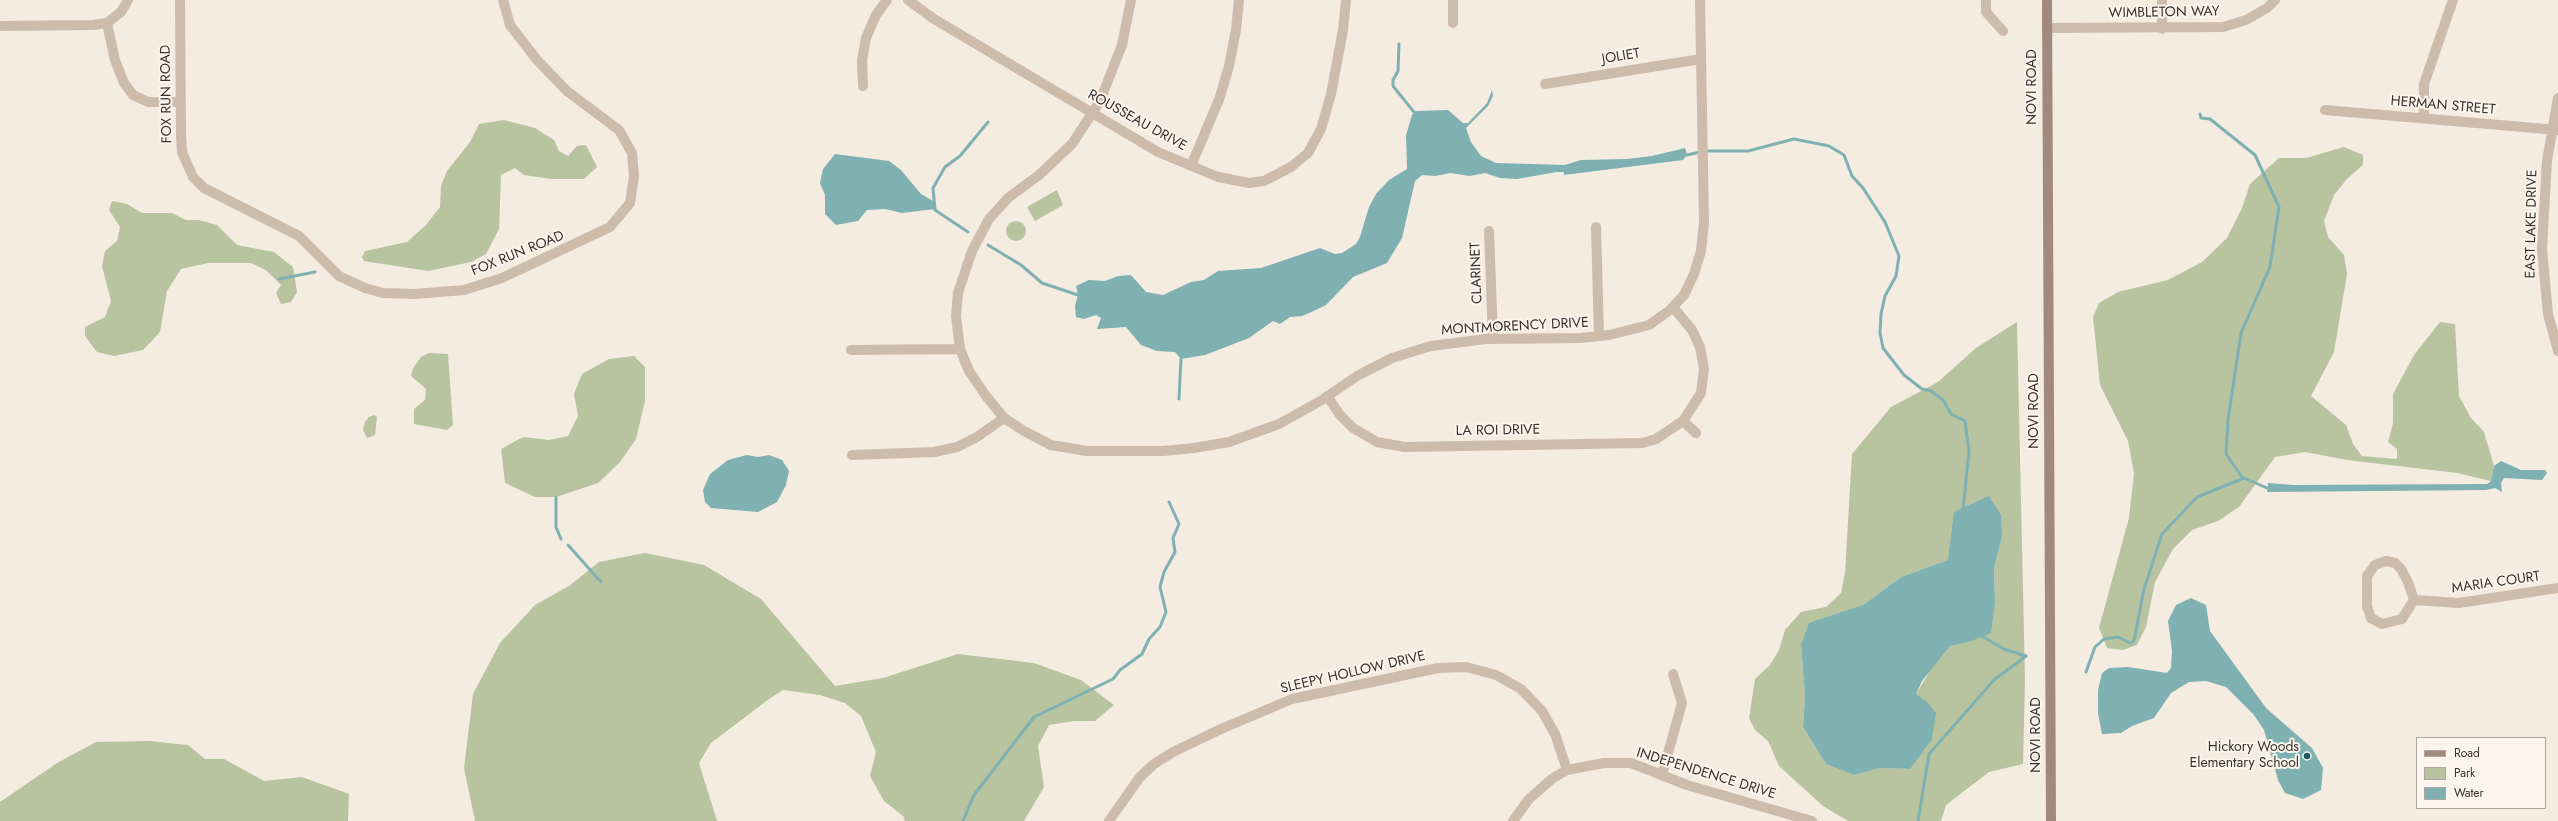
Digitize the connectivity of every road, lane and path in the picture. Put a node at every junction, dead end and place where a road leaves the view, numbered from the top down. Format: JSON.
{"nodes":[{"id":1,"x":128,"y":0,"type":"edge"},
{"id":2,"x":180,"y":0,"type":"edge"},
{"id":3,"x":503,"y":0,"type":"edge"},
{"id":4,"x":887,"y":0,"type":"edge"},
{"id":5,"x":908,"y":0,"type":"edge"},
{"id":6,"x":1131,"y":0,"type":"edge"},
{"id":7,"x":1239,"y":0,"type":"edge"},
{"id":8,"x":1346,"y":0,"type":"edge"},
{"id":9,"x":1453,"y":0,"type":"edge"},
{"id":10,"x":1700,"y":0,"type":"edge"},
{"id":11,"x":1986,"y":0,"type":"edge"},
{"id":12,"x":2047,"y":0,"type":"edge"},
{"id":13,"x":2162,"y":0,"type":"edge"},
{"id":14,"x":2275,"y":0,"type":"edge"},
{"id":15,"x":2453,"y":0,"type":"edge"},
{"id":16,"x":1453,"y":22,"type":"dead end"},
{"id":17,"x":107,"y":23,"type":"junction"},
{"id":18,"x":0,"y":26,"type":"edge"},
{"id":19,"x":2047,"y":28,"type":"junction"},
{"id":20,"x":2162,"y":29,"type":"junction"},
{"id":21,"x":2004,"y":31,"type":"dead end"},
{"id":22,"x":1701,"y":59,"type":"junction"},
{"id":23,"x":1545,"y":84,"type":"dead end"},
{"id":24,"x":863,"y":86,"type":"dead end"},
{"id":25,"x":2558,"y":98,"type":"edge"},
{"id":26,"x":181,"y":102,"type":"junction"},
{"id":27,"x":2325,"y":110,"type":"dead end"},
{"id":28,"x":1092,"y":114,"type":"junction"},
{"id":29,"x":2424,"y":117,"type":"junction"},
{"id":30,"x":2555,"y":130,"type":"edge"},
{"id":31,"x":1191,"y":166,"type":"junction"},
{"id":32,"x":1596,"y":227,"type":"dead end"},
{"id":33,"x":1489,"y":231,"type":"dead end"},
{"id":34,"x":1673,"y":307,"type":"junction"},
{"id":35,"x":1599,"y":336,"type":"junction"},
{"id":36,"x":1493,"y":339,"type":"junction"},
{"id":37,"x":960,"y":349,"type":"junction"},
{"id":38,"x":851,"y":350,"type":"dead end"},
{"id":39,"x":2558,"y":351,"type":"edge"},
{"id":40,"x":1328,"y":396,"type":"junction"},
{"id":41,"x":1004,"y":418,"type":"junction"},
{"id":42,"x":1683,"y":421,"type":"junction"},
{"id":43,"x":1696,"y":433,"type":"dead end"},
{"id":44,"x":852,"y":455,"type":"dead end"},
{"id":45,"x":2558,"y":588,"type":"edge"},
{"id":46,"x":2414,"y":600,"type":"junction"},
{"id":47,"x":1673,"y":674,"type":"dead end"},
{"id":48,"x":1567,"y":770,"type":"junction"},
{"id":49,"x":1662,"y":775,"type":"junction"},
{"id":50,"x":1109,"y":821,"type":"edge"},
{"id":51,"x":1513,"y":821,"type":"edge"},
{"id":52,"x":1812,"y":821,"type":"edge"},
{"id":53,"x":2051,"y":821,"type":"edge"}],
"edges":[{"from":1,"to":17,"type":"street"},
{"from":2,"to":26,"type":"street","name":"FOX RUN ROAD"},
{"from":3,"to":26,"type":"street","name":"FOX RUN ROAD"},
{"from":4,"to":24,"type":"street"},
{"from":5,"to":28,"type":"street","name":"ROUSSEAU DRIVE"},
{"from":6,"to":28,"type":"street","name":"MONTMORENCY DRIVE"},
{"from":7,"to":31,"type":"street"},
{"from":8,"to":31,"type":"street","name":"ROUSSEAU DRIVE"},
{"from":9,"to":16,"type":"street"},
{"from":10,"to":22,"type":"street","name":"MONTMORENCY DRIVE"},
{"from":11,"to":21,"type":"street"},
{"from":12,"to":19,"type":"main road","name":"NOVI ROAD"},
{"from":13,"to":20,"type":"street"},
{"from":14,"to":20,"type":"street","name":"WIMBLETON WAY"},
{"from":15,"to":29,"type":"street"},
{"from":17,"to":18,"type":"street"},
{"from":17,"to":26,"type":"street"},
{"from":19,"to":20,"type":"street","name":"WIMBLETON WAY"},
{"from":19,"to":53,"type":"main road","name":"NOVI ROAD"},
{"from":22,"to":23,"type":"street","name":"JOLIET"},
{"from":22,"to":34,"type":"street","name":"MONTMORENCY DRIVE"},
{"from":25,"to":30,"type":"street","name":"EAST LAKE DRIVE"},
{"from":27,"to":29,"type":"street","name":"HERMAN STREET"},
{"from":28,"to":31,"type":"street","name":"ROUSSEAU DRIVE"},
{"from":28,"to":37,"type":"street","name":"MONTMORENCY DRIVE"},
{"from":29,"to":30,"type":"street","name":"HERMAN STREET"},
{"from":30,"to":39,"type":"street","name":"EAST LAKE DRIVE"},
{"from":32,"to":35,"type":"street"},
{"from":33,"to":36,"type":"street","name":"CLARINET"},
{"from":34,"to":35,"type":"street","name":"MONTMORENCY DRIVE"},
{"from":34,"to":42,"type":"street","name":"LA ROI DRIVE"},
{"from":35,"to":36,"type":"street","name":"MONTMORENCY DRIVE"},
{"from":36,"to":40,"type":"street","name":"MONTMORENCY DRIVE"},
{"from":37,"to":38,"type":"street"},
{"from":37,"to":41,"type":"street","name":"MONTMORENCY DRIVE"},
{"from":40,"to":41,"type":"street","name":"MONTMORENCY DRIVE"},
{"from":40,"to":42,"type":"street","name":"LA ROI DRIVE"},
{"from":41,"to":44,"type":"street"},
{"from":42,"to":43,"type":"street"},
{"from":45,"to":46,"type":"street","name":"MARIA COURT"},
{"from":46,"to":46,"type":"street"},
{"from":47,"to":49,"type":"street"},
{"from":48,"to":49,"type":"street","name":"INDEPENDENCE DRIVE"},
{"from":48,"to":50,"type":"street","name":"SLEEPY HOLLOW DRIVE"},
{"from":48,"to":51,"type":"street"},
{"from":49,"to":52,"type":"street","name":"INDEPENDENCE DRIVE"}]}
